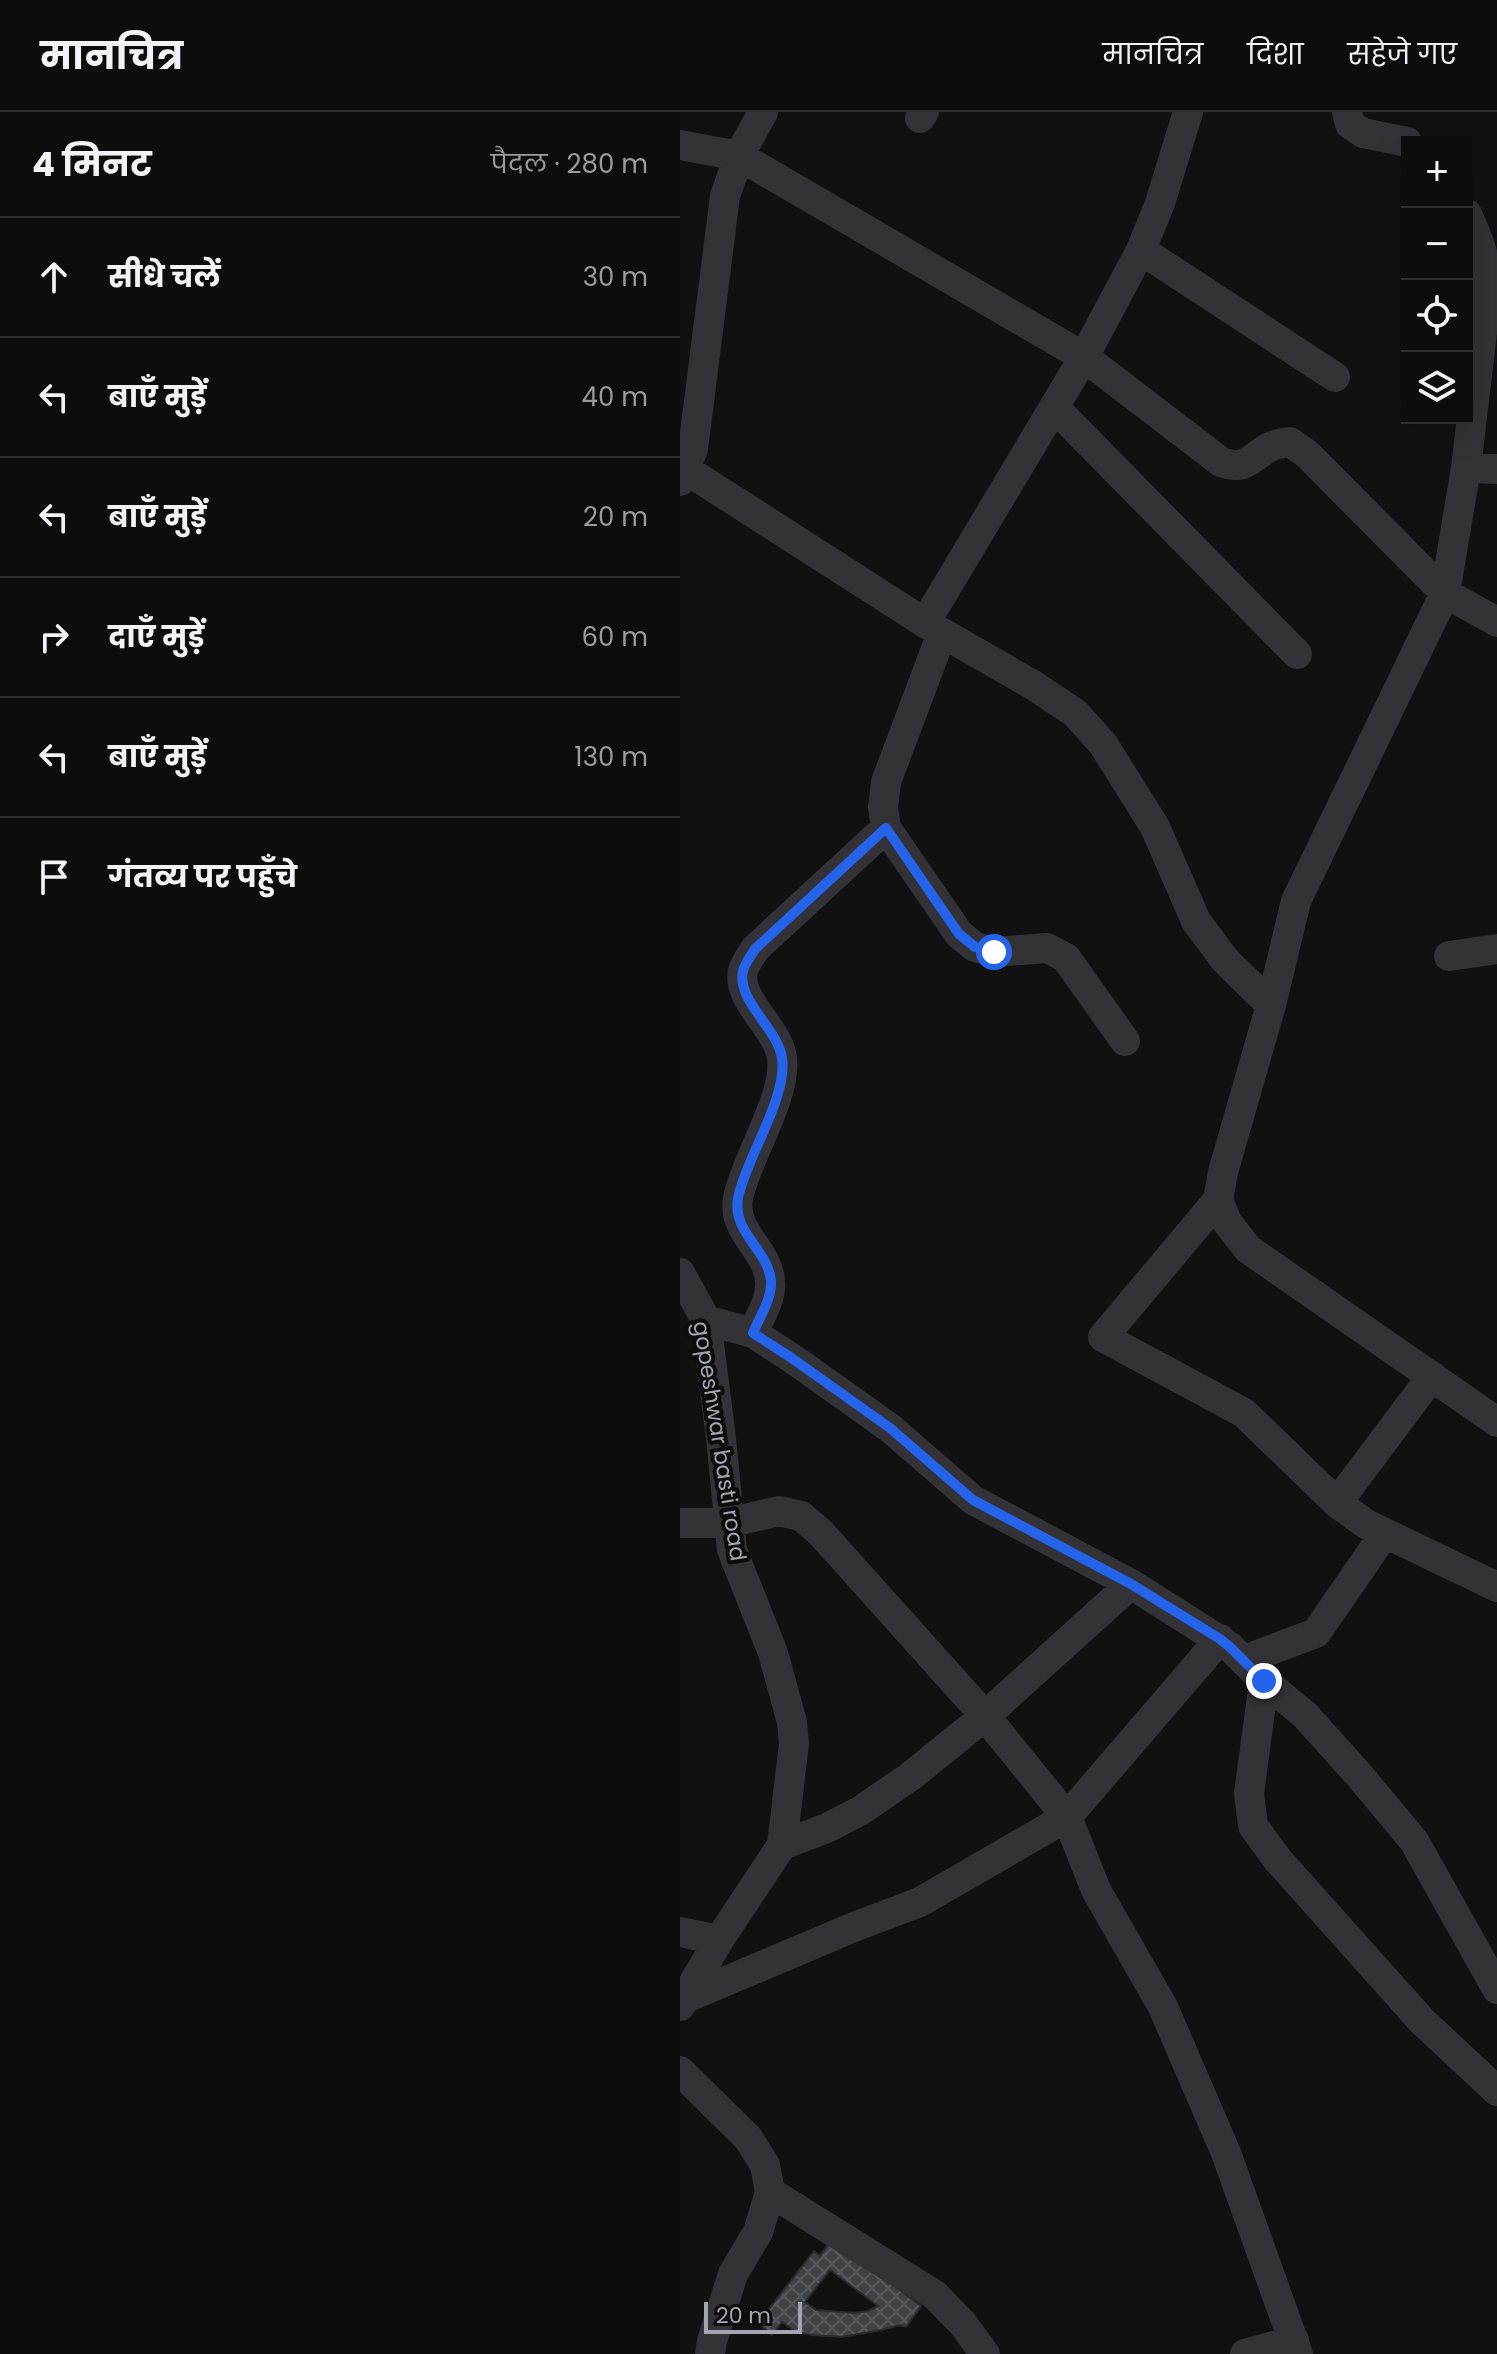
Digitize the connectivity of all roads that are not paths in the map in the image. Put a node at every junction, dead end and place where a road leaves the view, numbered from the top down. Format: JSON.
{"nodes":[{"id":1,"x":763,"y":112,"type":"edge"},
{"id":2,"x":1188,"y":112,"type":"edge"},
{"id":3,"x":1347,"y":112,"type":"edge"},
{"id":4,"x":1401,"y":141,"type":"edge"},
{"id":5,"x":680,"y":145,"type":"edge"},
{"id":6,"x":739,"y":156,"type":"junction"},
{"id":7,"x":1473,"y":227,"type":"edge"},
{"id":8,"x":1141,"y":250,"type":"junction"},
{"id":9,"x":1084,"y":357,"type":"junction"},
{"id":10,"x":1335,"y":377,"type":"dead end"},
{"id":11,"x":1054,"y":407,"type":"junction"},
{"id":12,"x":1466,"y":468,"type":"junction"},
{"id":13,"x":1497,"y":469,"type":"edge"},
{"id":14,"x":682,"y":475,"type":"edge"},
{"id":15,"x":1445,"y":593,"type":"junction"},
{"id":16,"x":1497,"y":622,"type":"edge"},
{"id":17,"x":933,"y":628,"type":"junction"},
{"id":18,"x":1297,"y":654,"type":"dead end"},
{"id":19,"x":886,"y":828,"type":"junction"},
{"id":20,"x":1497,"y":949,"type":"edge"},
{"id":21,"x":1449,"y":956,"type":"dead end"},
{"id":22,"x":1271,"y":1005,"type":"junction"},
{"id":23,"x":1125,"y":1041,"type":"dead end"},
{"id":24,"x":1218,"y":1200,"type":"junction"},
{"id":25,"x":680,"y":1273,"type":"edge"},
{"id":26,"x":706,"y":1320,"type":"junction"},
{"id":27,"x":753,"y":1333,"type":"junction"},
{"id":28,"x":1432,"y":1376,"type":"junction"},
{"id":29,"x":1497,"y":1422,"type":"edge"},
{"id":30,"x":1337,"y":1503,"type":"junction"},
{"id":31,"x":680,"y":1523,"type":"edge"},
{"id":32,"x":728,"y":1523,"type":"junction"},
{"id":33,"x":1385,"y":1533,"type":"junction"},
{"id":34,"x":1131,"y":1584,"type":"junction"},
{"id":35,"x":1497,"y":1587,"type":"edge"},
{"id":36,"x":1220,"y":1639,"type":"junction"},
{"id":37,"x":1254,"y":1670,"type":"junction"},
{"id":38,"x":985,"y":1716,"type":"junction"},
{"id":39,"x":1067,"y":1817,"type":"junction"},
{"id":40,"x":782,"y":1845,"type":"junction"},
{"id":41,"x":680,"y":1932,"type":"edge"},
{"id":42,"x":719,"y":1940,"type":"junction"},
{"id":43,"x":1497,"y":1989,"type":"edge"},
{"id":44,"x":683,"y":2002,"type":"edge"},
{"id":45,"x":680,"y":2071,"type":"edge"},
{"id":46,"x":1497,"y":2091,"type":"edge"},
{"id":47,"x":770,"y":2192,"type":"junction"},
{"id":48,"x":1296,"y":2347,"type":"edge"},
{"id":49,"x":708,"y":2352,"type":"edge"},
{"id":50,"x":985,"y":2354,"type":"edge"},
{"id":51,"x":1245,"y":2354,"type":"edge"}],
"edges":[{"from":1,"to":6,"type":"street"},
{"from":2,"to":8,"type":"street"},
{"from":3,"to":4,"type":"street"},
{"from":5,"to":6,"type":"street"},
{"from":6,"to":9,"type":"street"},
{"from":6,"to":14,"type":"street"},
{"from":7,"to":12,"type":"street"},
{"from":8,"to":9,"type":"street"},
{"from":8,"to":10,"type":"street"},
{"from":9,"to":11,"type":"street"},
{"from":9,"to":15,"type":"street"},
{"from":11,"to":17,"type":"street"},
{"from":11,"to":18,"type":"street"},
{"from":12,"to":13,"type":"street"},
{"from":12,"to":15,"type":"street"},
{"from":14,"to":17,"type":"street"},
{"from":15,"to":16,"type":"street"},
{"from":15,"to":22,"type":"street"},
{"from":17,"to":19,"type":"street"},
{"from":17,"to":22,"type":"street"},
{"from":19,"to":23,"type":"street"},
{"from":19,"to":27,"type":"street"},
{"from":20,"to":21,"type":"street"},
{"from":22,"to":24,"type":"street"},
{"from":24,"to":28,"type":"street"},
{"from":24,"to":30,"type":"street"},
{"from":25,"to":26,"type":"street","name":"gopeshwar basti road"},
{"from":26,"to":27,"type":"street"},
{"from":26,"to":32,"type":"street","name":"gopeshwar basti road"},
{"from":27,"to":34,"type":"street"},
{"from":28,"to":29,"type":"street"},
{"from":28,"to":30,"type":"street"},
{"from":30,"to":33,"type":"street"},
{"from":31,"to":32,"type":"street"},
{"from":32,"to":38,"type":"street"},
{"from":32,"to":40,"type":"street","name":"gopeshwar basti road"},
{"from":33,"to":35,"type":"street"},
{"from":33,"to":37,"type":"street"},
{"from":34,"to":36,"type":"street"},
{"from":34,"to":38,"type":"street"},
{"from":36,"to":37,"type":"street"},
{"from":36,"to":39,"type":"street"},
{"from":37,"to":43,"type":"street"},
{"from":37,"to":46,"type":"street"},
{"from":38,"to":39,"type":"street"},
{"from":38,"to":40,"type":"street"},
{"from":39,"to":44,"type":"street"},
{"from":39,"to":48,"type":"street"},
{"from":40,"to":42,"type":"street","name":"gopeshwar basti road"},
{"from":41,"to":42,"type":"street"},
{"from":42,"to":44,"type":"street","name":"gopeshwar basti road"},
{"from":45,"to":47,"type":"street"},
{"from":47,"to":49,"type":"street"},
{"from":47,"to":50,"type":"street"},
{"from":48,"to":51,"type":"street"}]}
